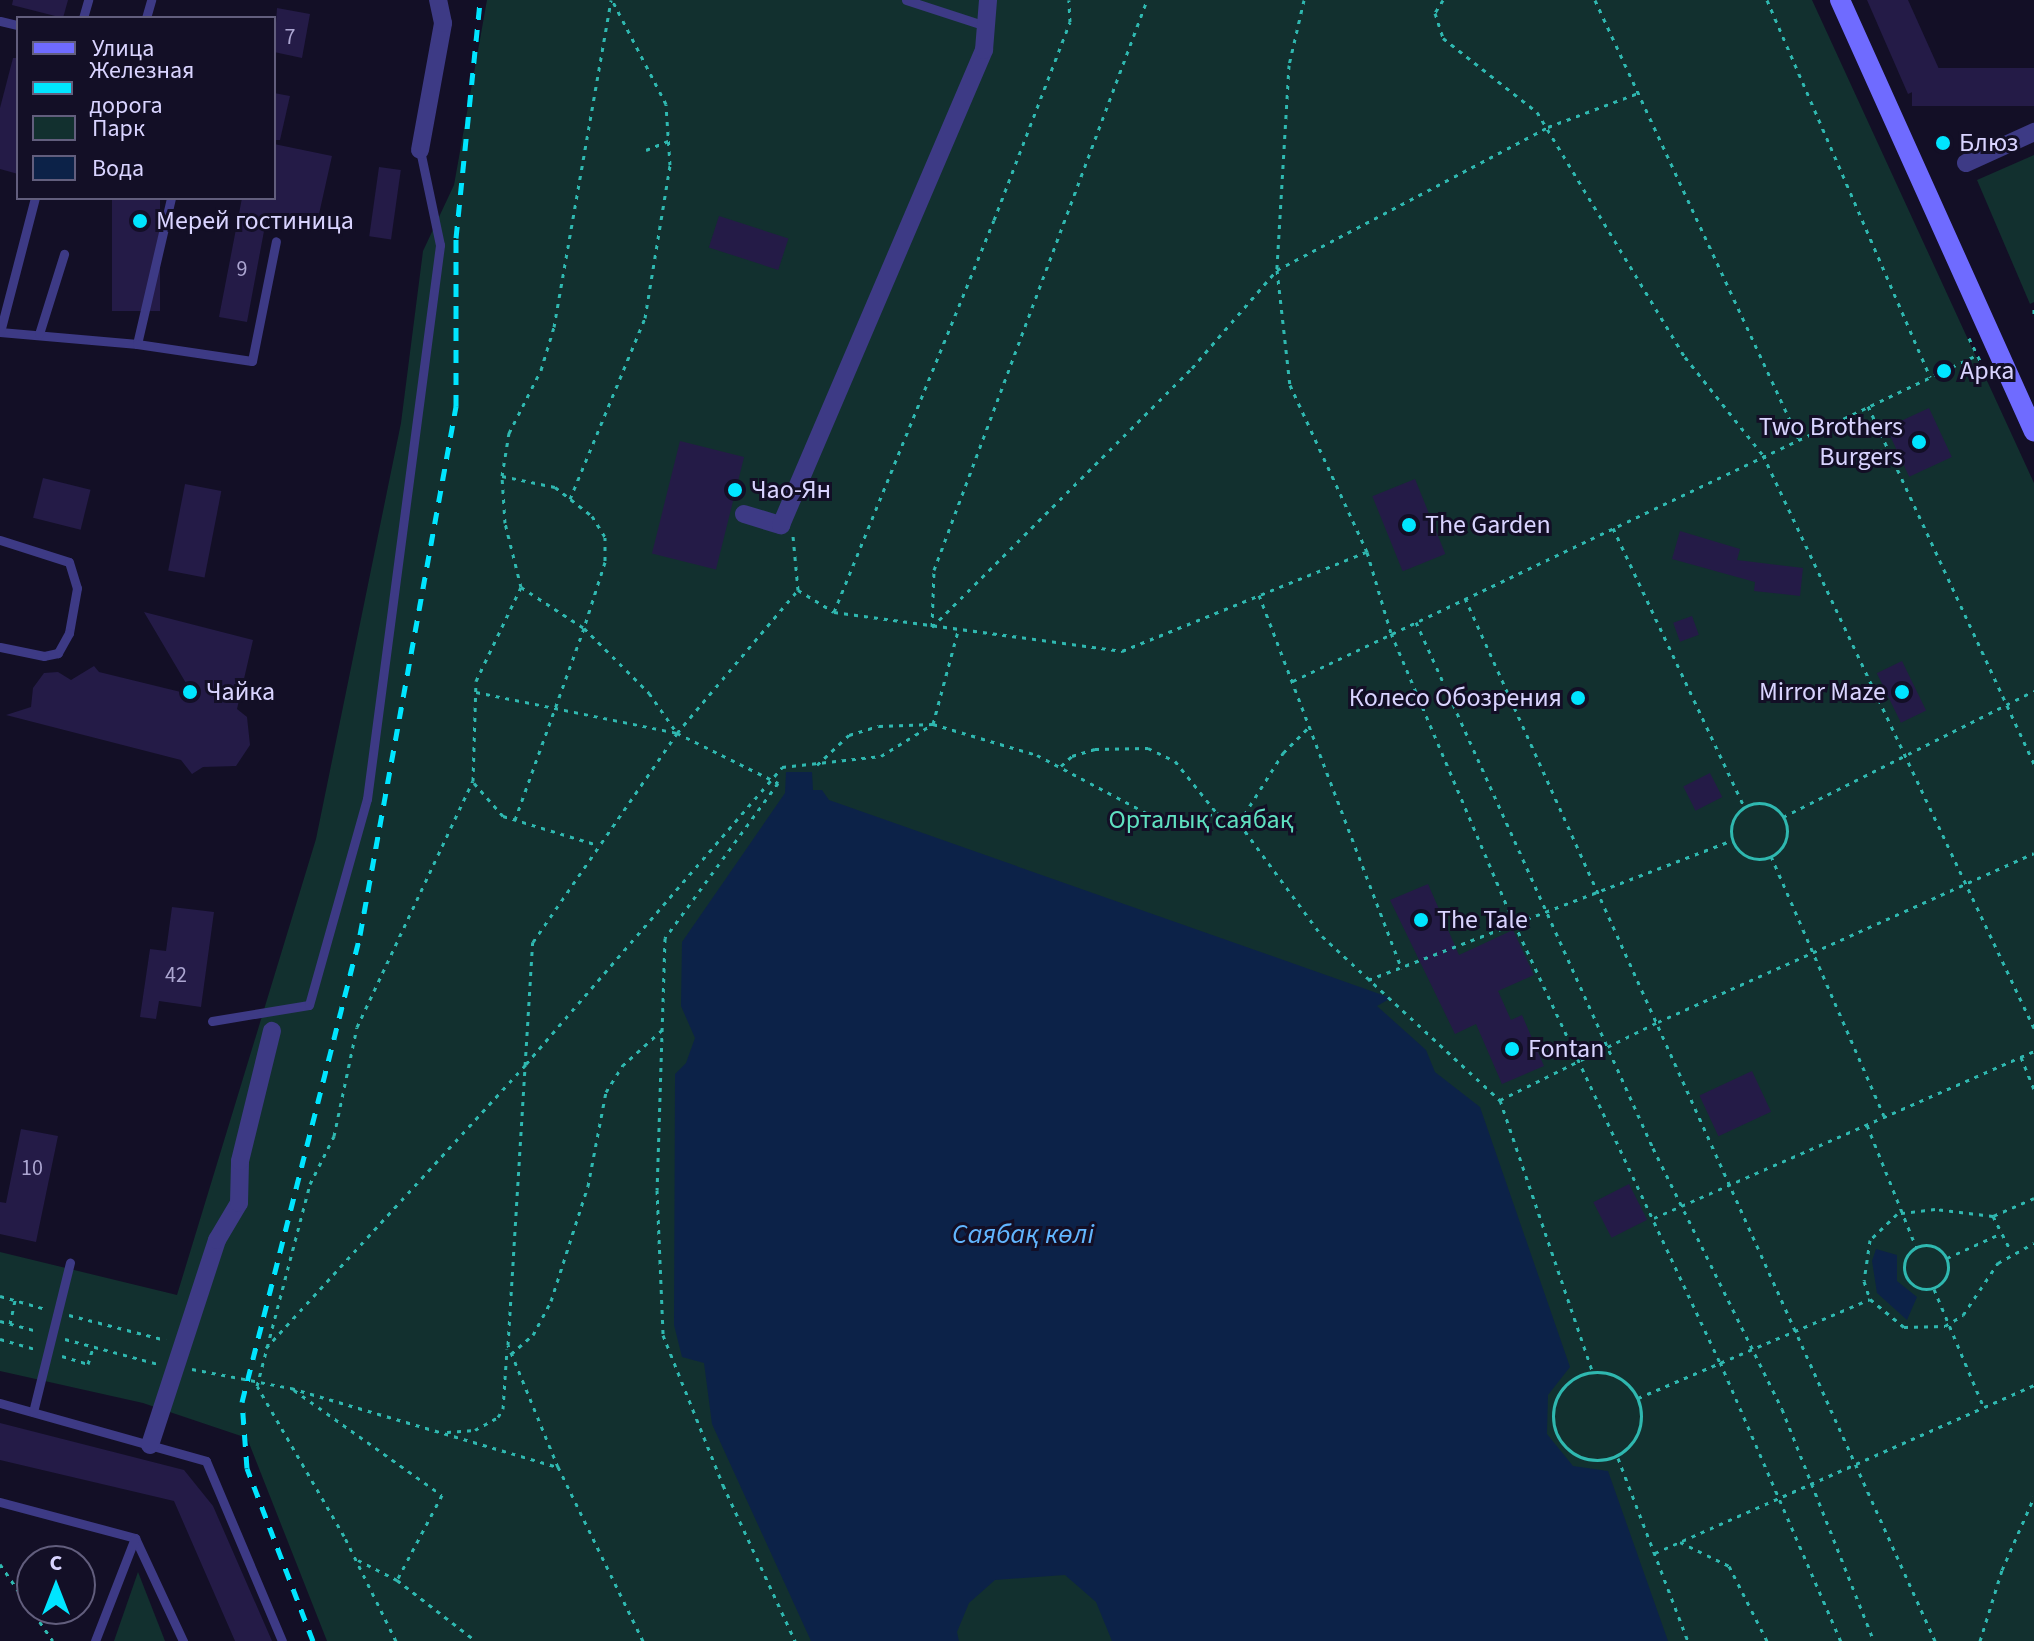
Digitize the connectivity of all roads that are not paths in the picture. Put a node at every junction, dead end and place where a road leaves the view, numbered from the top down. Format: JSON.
{"nodes":[{"id":1,"x":438,"y":0,"type":"edge"},
{"id":2,"x":906,"y":0,"type":"edge"},
{"id":3,"x":988,"y":0,"type":"edge"},
{"id":4,"x":1840,"y":0,"type":"edge"},
{"id":5,"x":987,"y":26,"type":"junction"},
{"id":6,"x":2034,"y":132,"type":"edge"},
{"id":7,"x":420,"y":150,"type":"joint"},
{"id":8,"x":1966,"y":163,"type":"dead end"},
{"id":9,"x":34,"y":200,"type":"edge"},
{"id":10,"x":171,"y":200,"type":"edge"},
{"id":11,"x":276,"y":241,"type":"dead end"},
{"id":12,"x":64,"y":254,"type":"dead end"},
{"id":13,"x":0,"y":332,"type":"edge"},
{"id":14,"x":39,"y":334,"type":"junction"},
{"id":15,"x":137,"y":344,"type":"junction"},
{"id":16,"x":2034,"y":431,"type":"edge"},
{"id":17,"x":744,"y":514,"type":"dead end"},
{"id":18,"x":0,"y":540,"type":"edge"},
{"id":19,"x":0,"y":647,"type":"edge"},
{"id":20,"x":212,"y":1021,"type":"dead end"},
{"id":21,"x":272,"y":1031,"type":"dead end"},
{"id":22,"x":70,"y":1263,"type":"dead end"},
{"id":23,"x":0,"y":1403,"type":"edge"},
{"id":24,"x":33,"y":1412,"type":"junction"},
{"id":25,"x":150,"y":1445,"type":"junction"},
{"id":26,"x":0,"y":1502,"type":"edge"},
{"id":27,"x":135,"y":1538,"type":"junction"},
{"id":28,"x":95,"y":1641,"type":"edge"},
{"id":29,"x":183,"y":1641,"type":"edge"},
{"id":30,"x":282,"y":1641,"type":"edge"}],
"edges":[{"from":1,"to":7,"type":"street"},
{"from":2,"to":5,"type":"lane"},
{"from":3,"to":5,"type":"street"},
{"from":4,"to":16,"type":"main road"},
{"from":5,"to":17,"type":"street"},
{"from":6,"to":8,"type":"street"},
{"from":7,"to":20,"type":"lane"},
{"from":9,"to":13,"type":"lane"},
{"from":10,"to":15,"type":"lane"},
{"from":11,"to":15,"type":"lane"},
{"from":12,"to":14,"type":"lane"},
{"from":13,"to":14,"type":"lane"},
{"from":14,"to":15,"type":"lane"},
{"from":18,"to":19,"type":"lane"},
{"from":21,"to":25,"type":"street"},
{"from":22,"to":24,"type":"lane"},
{"from":23,"to":24,"type":"lane"},
{"from":24,"to":25,"type":"lane"},
{"from":25,"to":30,"type":"lane"},
{"from":26,"to":27,"type":"lane"},
{"from":27,"to":28,"type":"lane"},
{"from":27,"to":29,"type":"lane"}]}
